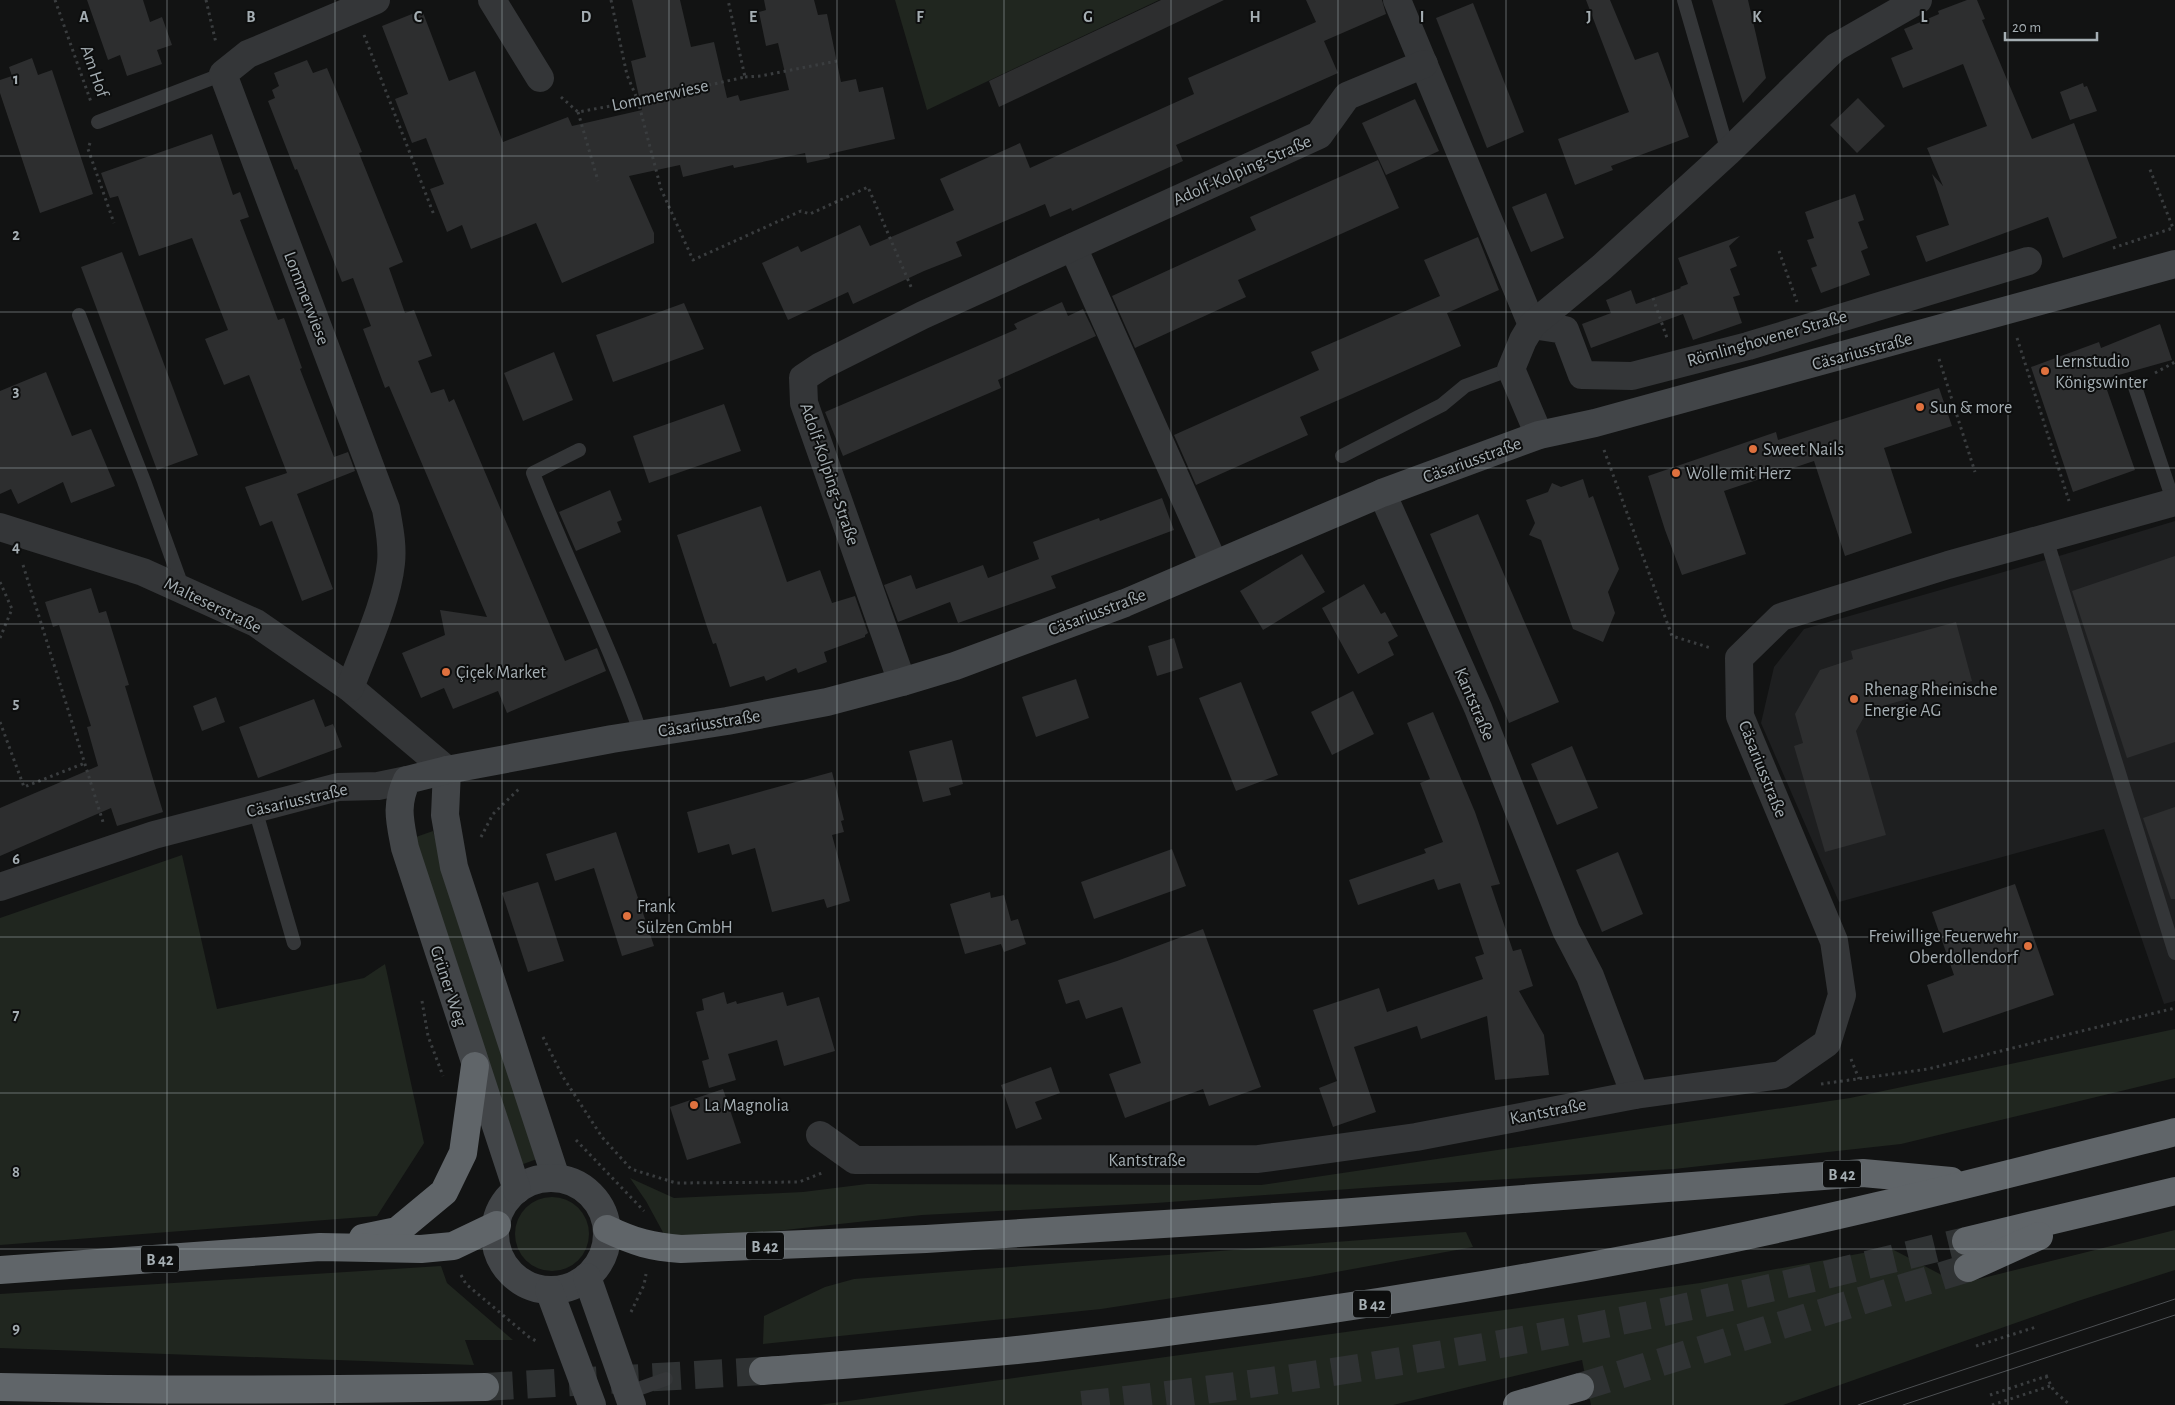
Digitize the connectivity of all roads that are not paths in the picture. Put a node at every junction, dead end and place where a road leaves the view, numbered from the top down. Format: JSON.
{"nodes":[{"id":1,"x":492,"y":0,"type":"edge"},
{"id":2,"x":1397,"y":0,"type":"edge"},
{"id":3,"x":1684,"y":0,"type":"edge"},
{"id":4,"x":1918,"y":0,"type":"edge"},
{"id":5,"x":365,"y":4,"type":"edge"},
{"id":6,"x":1424,"y":64,"type":"junction"},
{"id":7,"x":223,"y":74,"type":"junction"},
{"id":8,"x":540,"y":78,"type":"road end"},
{"id":9,"x":98,"y":122,"type":"road end"},
{"id":10,"x":1728,"y":152,"type":"junction"},
{"id":11,"x":1072,"y":247,"type":"junction"},
{"id":12,"x":2028,"y":261,"type":"dead end"},
{"id":13,"x":2175,"y":264,"type":"edge"},
{"id":14,"x":79,"y":315,"type":"dead end"},
{"id":15,"x":1532,"y":325,"type":"junction"},
{"id":16,"x":1511,"y":369,"type":"junction"},
{"id":17,"x":2134,"y":384,"type":"dead end"},
{"id":18,"x":1539,"y":435,"type":"junction"},
{"id":19,"x":579,"y":450,"type":"dead end"},
{"id":20,"x":1342,"y":456,"type":"dead end"},
{"id":21,"x":1382,"y":493,"type":"junction"},
{"id":22,"x":2174,"y":503,"type":"edge"},
{"id":23,"x":6,"y":528,"type":"edge"},
{"id":24,"x":2046,"y":538,"type":"junction"},
{"id":25,"x":1214,"y":564,"type":"junction"},
{"id":26,"x":183,"y":590,"type":"junction"},
{"id":27,"x":902,"y":682,"type":"junction"},
{"id":28,"x":350,"y":688,"type":"junction"},
{"id":29,"x":641,"y":734,"type":"junction"},
{"id":30,"x":447,"y":770,"type":"junction"},
{"id":31,"x":407,"y":780,"type":"junction"},
{"id":32,"x":255,"y":808,"type":"junction"},
{"id":33,"x":0,"y":887,"type":"edge"},
{"id":34,"x":294,"y":943,"type":"dead end"},
{"id":35,"x":2175,"y":953,"type":"edge"},
{"id":36,"x":475,"y":1066,"type":"junction"},
{"id":37,"x":1635,"y":1094,"type":"junction"},
{"id":38,"x":2175,"y":1132,"type":"edge"},
{"id":39,"x":820,"y":1135,"type":"dead end"},
{"id":40,"x":556,"y":1178,"type":"junction"},
{"id":41,"x":1972,"y":1183,"type":"junction"},
{"id":42,"x":517,"y":1190,"type":"junction"},
{"id":43,"x":2175,"y":1191,"type":"edge"},
{"id":44,"x":2095,"y":1211,"type":"junction"},
{"id":45,"x":496,"y":1225,"type":"junction"},
{"id":46,"x":607,"y":1229,"type":"junction"},
{"id":47,"x":1966,"y":1240,"type":"tunnel mouth"},
{"id":48,"x":320,"y":1247,"type":"junction"},
{"id":49,"x":1968,"y":1268,"type":"tunnel mouth"},
{"id":50,"x":0,"y":1270,"type":"edge"},
{"id":51,"x":587,"y":1277,"type":"junction"},
{"id":52,"x":549,"y":1290,"type":"junction"},
{"id":53,"x":763,"y":1371,"type":"tunnel mouth"},
{"id":54,"x":666,"y":1379,"type":"dead end"},
{"id":55,"x":0,"y":1387,"type":"edge"},
{"id":56,"x":485,"y":1387,"type":"tunnel mouth"},
{"id":57,"x":1580,"y":1387,"type":"tunnel mouth"},
{"id":58,"x":630,"y":1399,"type":"edge"},
{"id":59,"x":592,"y":1405,"type":"edge"},
{"id":60,"x":1517,"y":1405,"type":"edge"}],
"edges":[{"from":1,"to":8,"type":"street"},
{"from":2,"to":6,"type":"street"},
{"from":3,"to":10,"type":"lane"},
{"from":4,"to":10,"type":"street"},
{"from":5,"to":7,"type":"street"},
{"from":6,"to":11,"type":"street","name":"Adolf-Kolping-Straße"},
{"from":6,"to":15,"type":"street"},
{"from":7,"to":9,"type":"lane"},
{"from":7,"to":28,"type":"street","name":"Lommerwiese"},
{"from":10,"to":15,"type":"street"},
{"from":11,"to":25,"type":"street"},
{"from":11,"to":27,"type":"street","name":"Adolf-Kolping-Straße"},
{"from":12,"to":15,"type":"street","name":"Römlinghovener Straße"},
{"from":13,"to":18,"type":"main road","name":"Cäsariusstraße"},
{"from":14,"to":26,"type":"lane"},
{"from":15,"to":16,"type":"street"},
{"from":16,"to":18,"type":"street"},
{"from":16,"to":20,"type":"lane"},
{"from":17,"to":22,"type":"lane"},
{"from":18,"to":21,"type":"main road","name":"Cäsariusstraße"},
{"from":19,"to":29,"type":"lane"},
{"from":21,"to":25,"type":"main road","name":"Cäsariusstraße"},
{"from":21,"to":37,"type":"street","name":"Kantstraße"},
{"from":22,"to":24,"type":"street"},
{"from":23,"to":26,"type":"street","name":"Malteserstraße"},
{"from":24,"to":35,"type":"lane"},
{"from":24,"to":37,"type":"street","name":"Cäsariusstraße"},
{"from":25,"to":27,"type":"main road","name":"Cäsariusstraße"},
{"from":26,"to":28,"type":"street","name":"Malteserstraße"},
{"from":27,"to":29,"type":"main road","name":"Cäsariusstraße"},
{"from":28,"to":30,"type":"street","name":"Malteserstraße"},
{"from":29,"to":30,"type":"main road","name":"Cäsariusstraße"},
{"from":30,"to":31,"type":"main road","name":"Cäsariusstraße"},
{"from":30,"to":40,"type":"main road"},
{"from":31,"to":32,"type":"street","name":"Cäsariusstraße"},
{"from":31,"to":36,"type":"main road","name":"Grüner Weg"},
{"from":32,"to":33,"type":"street","name":"Cäsariusstraße"},
{"from":32,"to":34,"type":"lane"},
{"from":36,"to":42,"type":"main road","name":"Grüner Weg"},
{"from":36,"to":48,"type":"highway","number":"B 42"},
{"from":37,"to":39,"type":"street","name":"Kantstraße"},
{"from":38,"to":41,"type":"highway","number":"B 42"},
{"from":40,"to":42,"type":"main road"},
{"from":40,"to":46,"type":"main road"},
{"from":41,"to":46,"type":"highway","number":"B 42"},
{"from":41,"to":53,"type":"highway","number":"B 42"},
{"from":42,"to":45,"type":"main road"},
{"from":43,"to":44,"type":"highway"},
{"from":44,"to":47,"type":"highway"},
{"from":44,"to":49,"type":"highway"},
{"from":45,"to":48,"type":"highway","number":"B 42"},
{"from":45,"to":52,"type":"main road"},
{"from":46,"to":51,"type":"main road"},
{"from":48,"to":50,"type":"highway","number":"B 42"},
{"from":51,"to":52,"type":"main road"},
{"from":51,"to":58,"type":"main road"},
{"from":52,"to":59,"type":"main road"},
{"from":54,"to":58,"type":"lane"},
{"from":55,"to":56,"type":"highway"},
{"from":57,"to":60,"type":"highway"}]}
